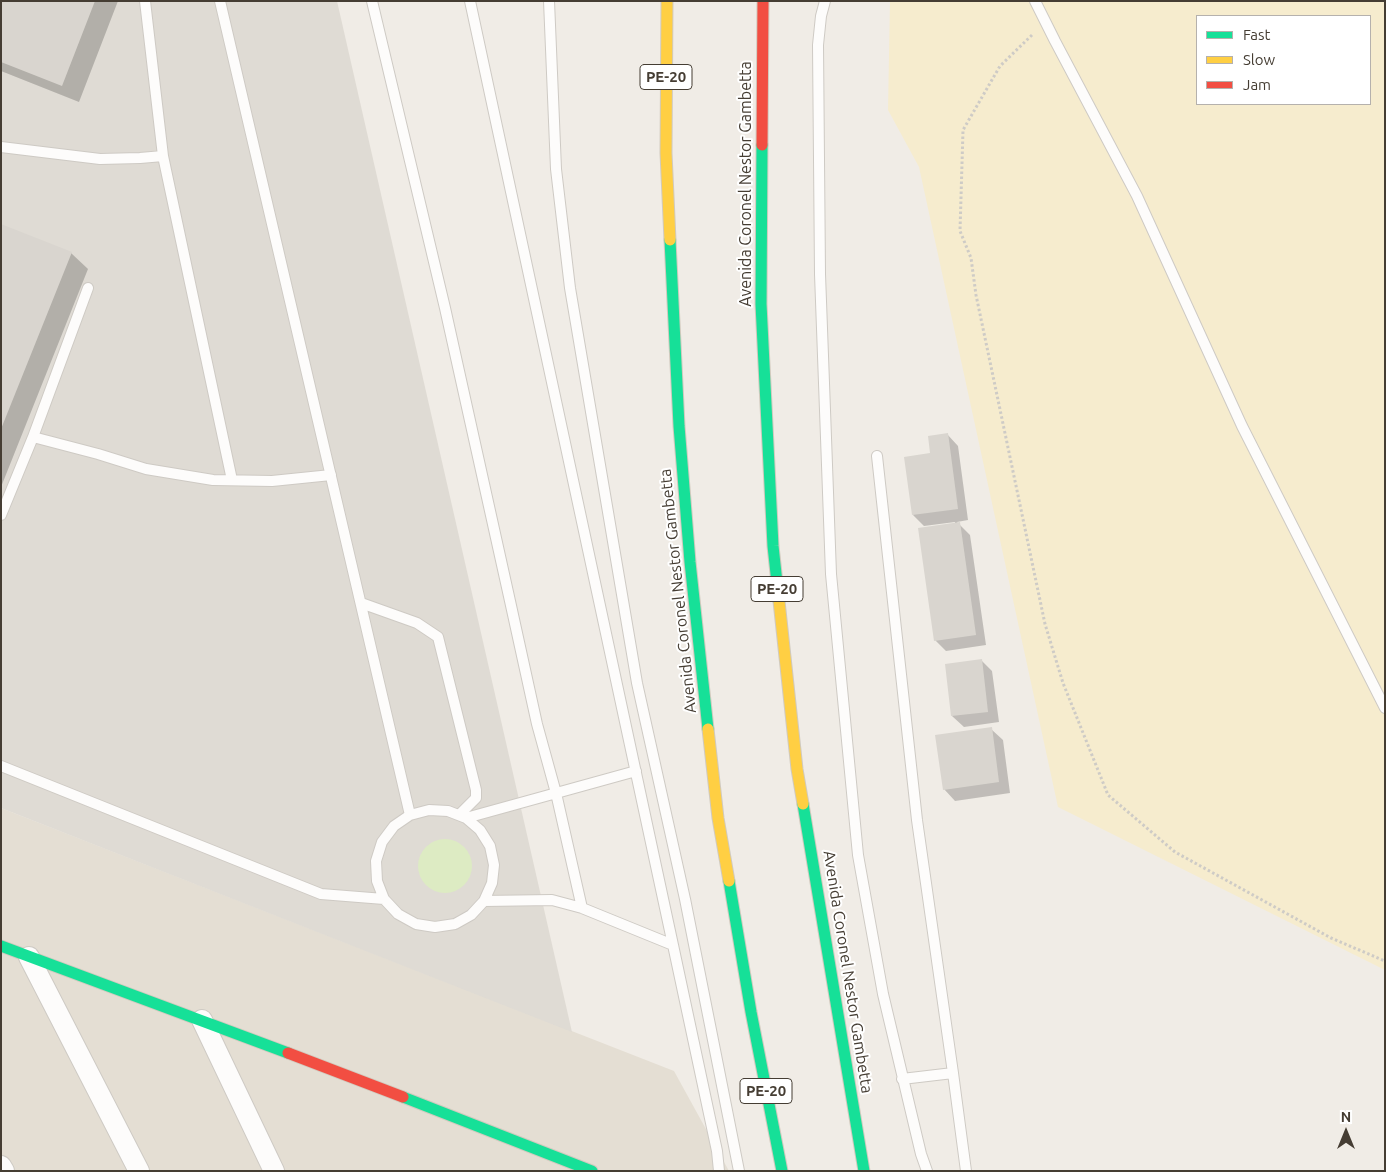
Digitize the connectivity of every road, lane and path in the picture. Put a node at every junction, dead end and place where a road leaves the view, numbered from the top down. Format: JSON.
{"nodes":[{"id":1,"x":146,"y":1,"type":"edge"},
{"id":2,"x":220,"y":1,"type":"edge"},
{"id":3,"x":372,"y":1,"type":"edge"},
{"id":4,"x":470,"y":1,"type":"edge"},
{"id":5,"x":550,"y":1,"type":"edge"},
{"id":6,"x":667,"y":1,"type":"edge"},
{"id":7,"x":763,"y":1,"type":"edge"},
{"id":8,"x":825,"y":1,"type":"edge"},
{"id":9,"x":1035,"y":1,"type":"edge"},
{"id":10,"x":1045,"y":22,"type":"junction"},
{"id":11,"x":1,"y":147,"type":"edge"},
{"id":12,"x":162,"y":156,"type":"junction"},
{"id":13,"x":88,"y":288,"type":"dead end"},
{"id":14,"x":33,"y":436,"type":"junction"},
{"id":15,"x":877,"y":456,"type":"dead end"},
{"id":16,"x":331,"y":475,"type":"junction"},
{"id":17,"x":232,"y":480,"type":"junction"},
{"id":18,"x":1,"y":515,"type":"edge"},
{"id":19,"x":361,"y":603,"type":"junction"},
{"id":20,"x":1385,"y":708,"type":"edge"},
{"id":21,"x":1,"y":766,"type":"edge"},
{"id":22,"x":636,"y":771,"type":"junction"},
{"id":23,"x":556,"y":793,"type":"junction"},
{"id":24,"x":410,"y":815,"type":"junction"},
{"id":25,"x":462,"y":817,"type":"junction"},
{"id":26,"x":384,"y":900,"type":"junction"},
{"id":27,"x":484,"y":901,"type":"junction"},
{"id":28,"x":582,"y":908,"type":"junction"},
{"id":29,"x":674,"y":945,"type":"junction"},
{"id":30,"x":1,"y":946,"type":"edge"},
{"id":31,"x":30,"y":957,"type":"junction"},
{"id":32,"x":1385,"y":961,"type":"edge"},
{"id":33,"x":202,"y":1020,"type":"junction"},
{"id":34,"x":953,"y":1073,"type":"junction"},
{"id":35,"x":902,"y":1079,"type":"junction"},
{"id":36,"x":1,"y":1166,"type":"edge"},
{"id":37,"x":582,"y":1169,"type":"edge"},
{"id":38,"x":4,"y":1171,"type":"edge"},
{"id":39,"x":139,"y":1171,"type":"edge"},
{"id":40,"x":274,"y":1171,"type":"edge"},
{"id":41,"x":719,"y":1171,"type":"edge"},
{"id":42,"x":739,"y":1171,"type":"edge"},
{"id":43,"x":782,"y":1171,"type":"edge"},
{"id":44,"x":864,"y":1171,"type":"edge"},
{"id":45,"x":927,"y":1171,"type":"edge"},
{"id":46,"x":966,"y":1171,"type":"edge"}],
"edges":[{"from":1,"to":12,"type":"lane"},
{"from":2,"to":16,"type":"lane"},
{"from":3,"to":23,"type":"lane"},
{"from":4,"to":22,"type":"lane"},
{"from":5,"to":42,"type":"lane"},
{"from":6,"to":43,"type":"main road","name":"Avenida Coronel Nestor Gambetta","number":"PE-20"},
{"from":7,"to":44,"type":"main road","name":"Avenida Coronel Nestor Gambetta","number":"PE-20"},
{"from":8,"to":35,"type":"lane"},
{"from":9,"to":10,"type":"lane"},
{"from":10,"to":20,"type":"lane"},
{"from":10,"to":32,"type":"path"},
{"from":11,"to":12,"type":"lane"},
{"from":12,"to":17,"type":"lane"},
{"from":13,"to":14,"type":"lane"},
{"from":14,"to":17,"type":"lane"},
{"from":14,"to":18,"type":"lane"},
{"from":15,"to":34,"type":"lane"},
{"from":16,"to":17,"type":"lane"},
{"from":16,"to":19,"type":"lane"},
{"from":19,"to":24,"type":"lane"},
{"from":19,"to":25,"type":"lane"},
{"from":21,"to":26,"type":"lane"},
{"from":22,"to":23,"type":"lane"},
{"from":22,"to":29,"type":"lane"},
{"from":23,"to":25,"type":"lane"},
{"from":23,"to":28,"type":"lane"},
{"from":24,"to":25,"type":"lane"},
{"from":24,"to":26,"type":"lane"},
{"from":25,"to":27,"type":"lane"},
{"from":26,"to":27,"type":"lane"},
{"from":27,"to":28,"type":"lane"},
{"from":28,"to":29,"type":"lane"},
{"from":29,"to":41,"type":"lane"},
{"from":30,"to":31,"type":"main road"},
{"from":31,"to":33,"type":"main road"},
{"from":31,"to":39,"type":"street"},
{"from":33,"to":37,"type":"main road"},
{"from":33,"to":40,"type":"street"},
{"from":34,"to":35,"type":"lane"},
{"from":34,"to":46,"type":"lane"},
{"from":35,"to":45,"type":"lane"},
{"from":36,"to":38,"type":"street"}]}
